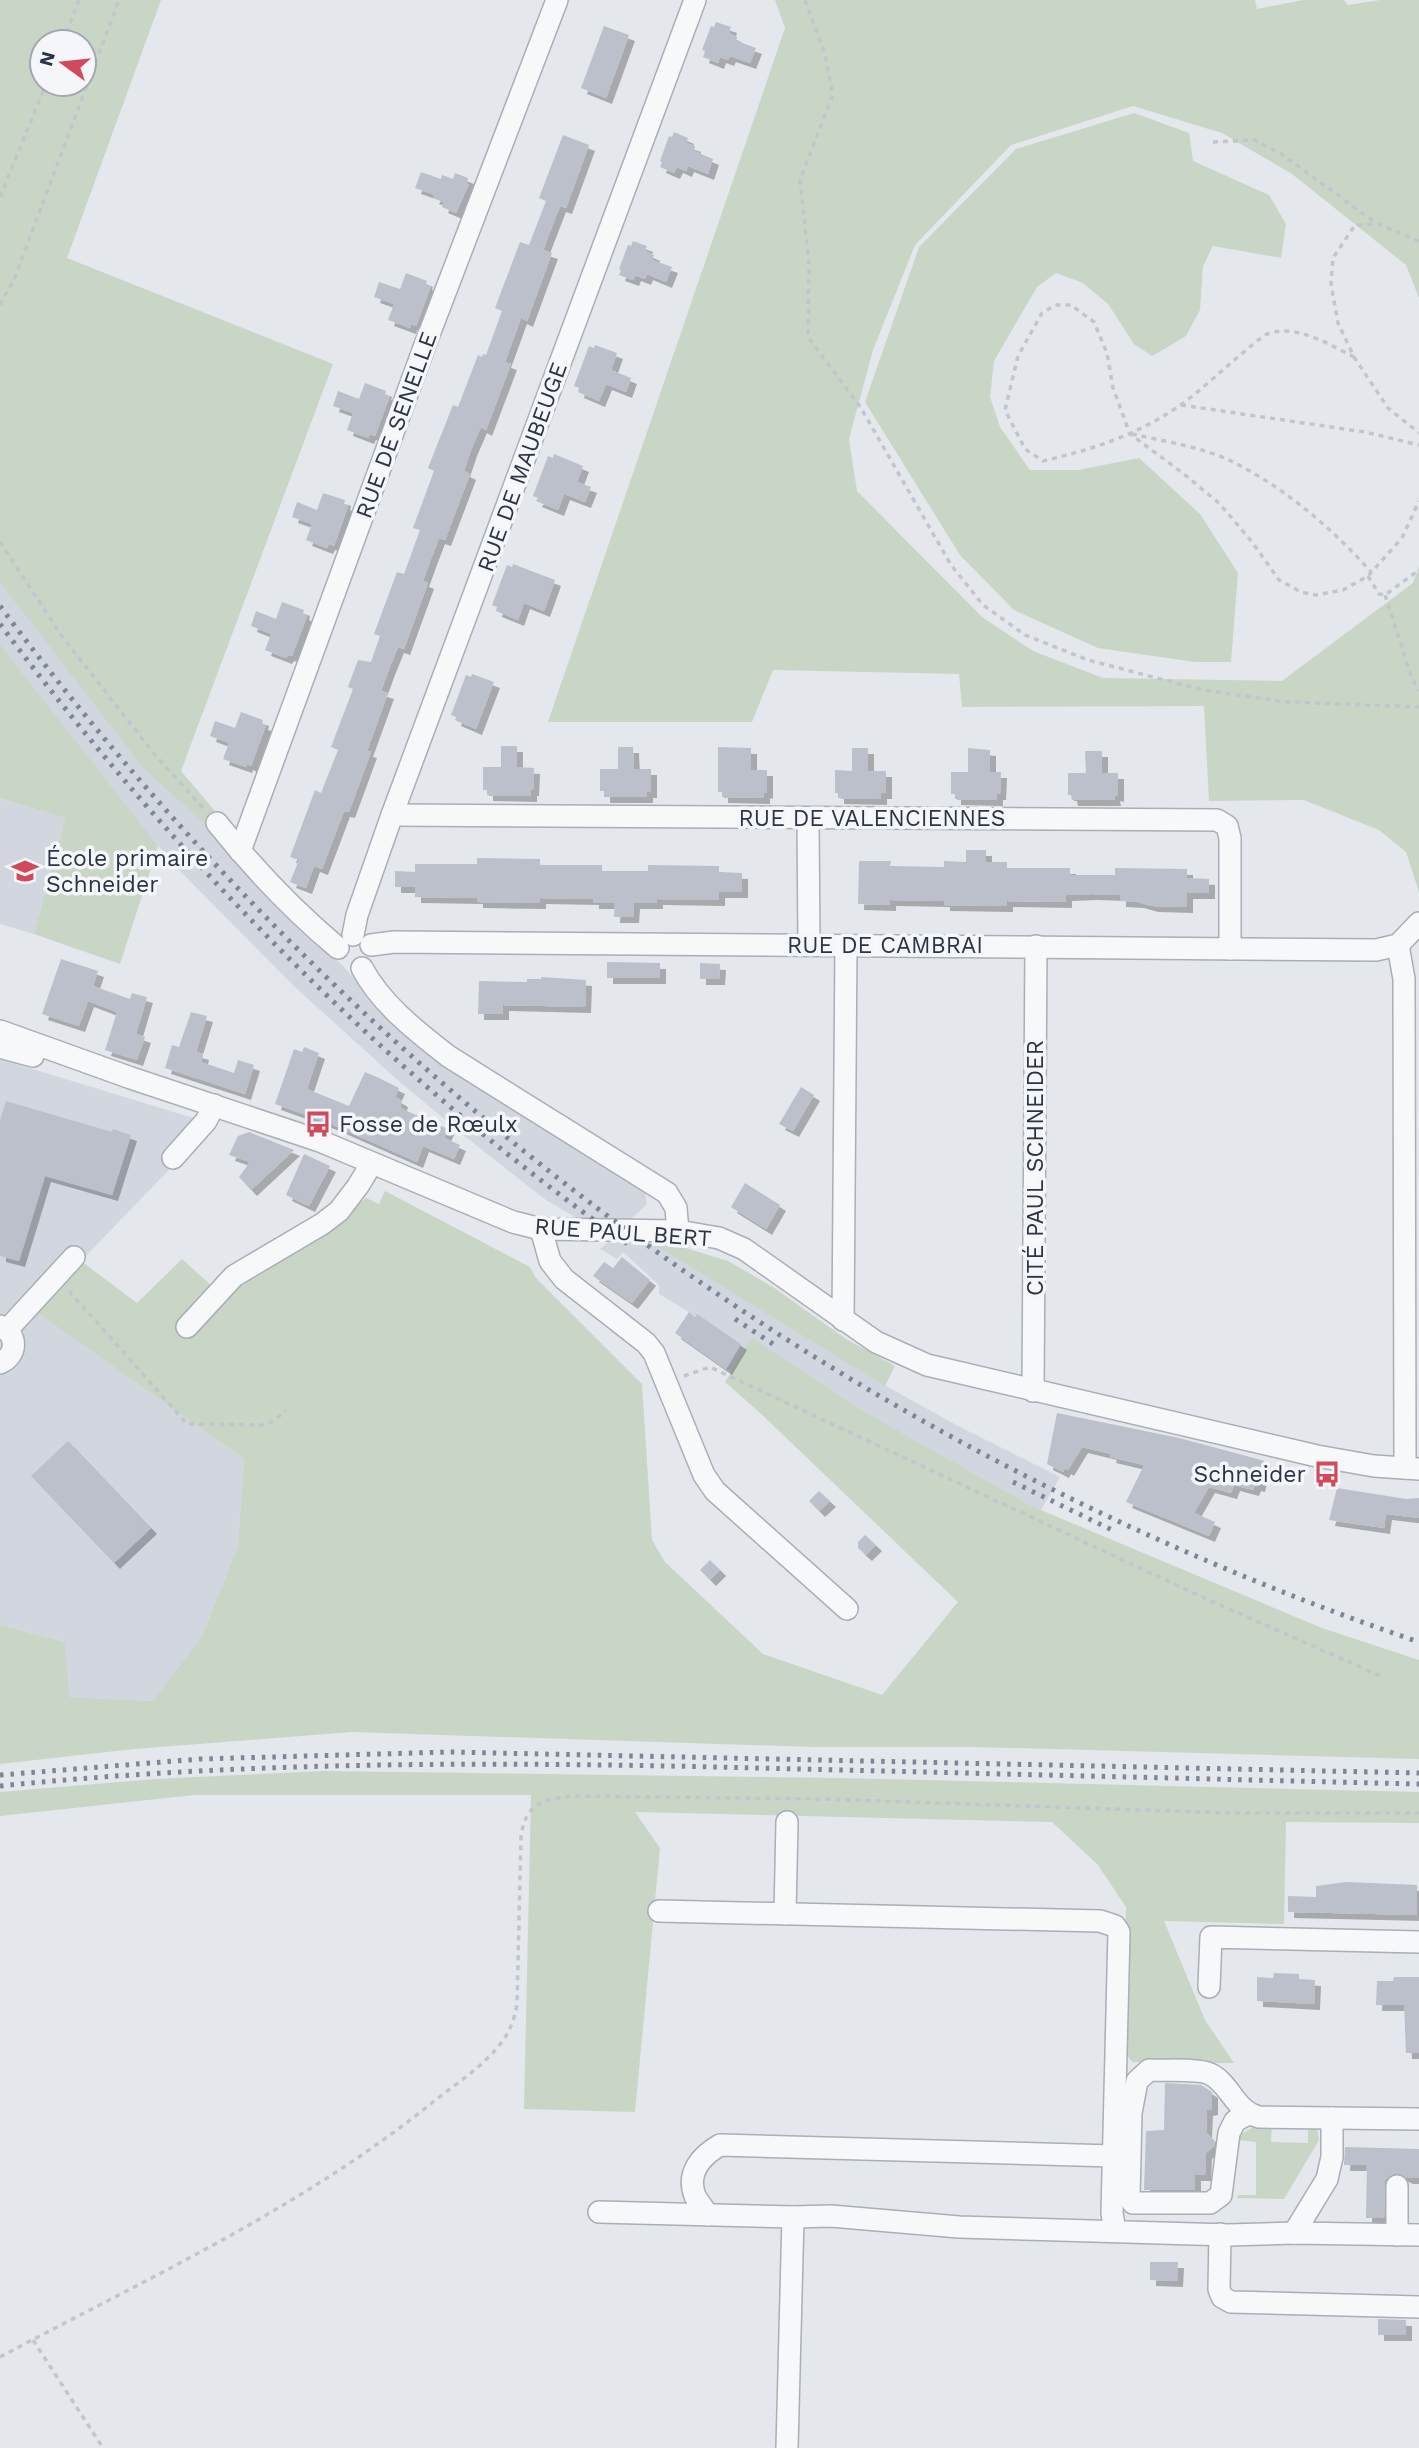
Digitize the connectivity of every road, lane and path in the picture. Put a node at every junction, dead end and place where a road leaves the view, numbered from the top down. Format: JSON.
{"nodes":[{"id":1,"x":79,"y":0,"type":"edge"},
{"id":2,"x":119,"y":0,"type":"edge"},
{"id":3,"x":557,"y":0,"type":"edge"},
{"id":4,"x":695,"y":0,"type":"edge"},
{"id":5,"x":805,"y":0,"type":"edge"},
{"id":6,"x":68,"y":28,"type":"edge"},
{"id":7,"x":40,"y":98,"type":"edge"},
{"id":8,"x":1213,"y":142,"type":"dead end"},
{"id":9,"x":0,"y":197,"type":"edge"},
{"id":10,"x":1378,"y":224,"type":"junction"},
{"id":11,"x":1419,"y":241,"type":"edge"},
{"id":12,"x":0,"y":305,"type":"edge"},
{"id":13,"x":1354,"y":357,"type":"junction"},
{"id":14,"x":1178,"y":405,"type":"junction"},
{"id":15,"x":1419,"y":433,"type":"edge"},
{"id":16,"x":1130,"y":434,"type":"junction"},
{"id":17,"x":1419,"y":445,"type":"edge"},
{"id":18,"x":1419,"y":500,"type":"edge"},
{"id":19,"x":0,"y":542,"type":"edge"},
{"id":20,"x":1419,"y":570,"type":"edge"},
{"id":21,"x":1369,"y":574,"type":"junction"},
{"id":22,"x":1385,"y":595,"type":"junction"},
{"id":23,"x":1419,"y":691,"type":"edge"},
{"id":24,"x":1419,"y":707,"type":"edge"},
{"id":25,"x":392,"y":815,"type":"junction"},
{"id":26,"x":808,"y":818,"type":"junction"},
{"id":27,"x":217,"y":823,"type":"joint"},
{"id":28,"x":240,"y":851,"type":"junction"},
{"id":29,"x":1419,"y":923,"type":"edge"},
{"id":30,"x":354,"y":943,"type":"junction"},
{"id":31,"x":809,"y":945,"type":"junction"},
{"id":32,"x":1398,"y":945,"type":"junction"},
{"id":33,"x":846,"y":946,"type":"junction"},
{"id":34,"x":1036,"y":946,"type":"junction"},
{"id":35,"x":1230,"y":949,"type":"junction"},
{"id":36,"x":362,"y":968,"type":"junction"},
{"id":37,"x":0,"y":1031,"type":"edge"},
{"id":38,"x":0,"y":1047,"type":"edge"},
{"id":39,"x":131,"y":1078,"type":"junction"},
{"id":40,"x":214,"y":1105,"type":"junction"},
{"id":41,"x":173,"y":1158,"type":"dead end"},
{"id":42,"x":372,"y":1163,"type":"junction"},
{"id":43,"x":541,"y":1229,"type":"junction"},
{"id":44,"x":678,"y":1231,"type":"junction"},
{"id":45,"x":74,"y":1257,"type":"dead end"},
{"id":46,"x":56,"y":1276,"type":"junction"},
{"id":47,"x":1411,"y":1282,"type":"edge"},
{"id":48,"x":843,"y":1320,"type":"junction"},
{"id":49,"x":187,"y":1327,"type":"dead end"},
{"id":50,"x":4,"y":1328,"type":"edge"},
{"id":51,"x":0,"y":1363,"type":"edge"},
{"id":52,"x":667,"y":1382,"type":"junction"},
{"id":53,"x":1033,"y":1391,"type":"junction"},
{"id":54,"x":286,"y":1411,"type":"dead end"},
{"id":55,"x":1412,"y":1469,"type":"edge"},
{"id":56,"x":848,"y":1609,"type":"dead end"},
{"id":57,"x":1382,"y":1677,"type":"dead end"},
{"id":58,"x":1419,"y":1813,"type":"edge"},
{"id":59,"x":787,"y":1822,"type":"dead end"},
{"id":60,"x":659,"y":1911,"type":"dead end"},
{"id":61,"x":785,"y":1914,"type":"junction"},
{"id":62,"x":1419,"y":1942,"type":"edge"},
{"id":63,"x":1209,"y":1987,"type":"dead end"},
{"id":64,"x":1248,"y":2114,"type":"junction"},
{"id":65,"x":1332,"y":2118,"type":"junction"},
{"id":66,"x":1419,"y":2119,"type":"edge"},
{"id":67,"x":1113,"y":2156,"type":"junction"},
{"id":68,"x":1397,"y":2186,"type":"dead end"},
{"id":69,"x":599,"y":2211,"type":"dead end"},
{"id":70,"x":708,"y":2214,"type":"junction"},
{"id":71,"x":793,"y":2217,"type":"junction"},
{"id":72,"x":1115,"y":2231,"type":"junction"},
{"id":73,"x":1294,"y":2233,"type":"junction"},
{"id":74,"x":1220,"y":2234,"type":"junction"},
{"id":75,"x":1397,"y":2235,"type":"junction"},
{"id":76,"x":1419,"y":2235,"type":"edge"},
{"id":77,"x":1419,"y":2307,"type":"edge"},
{"id":78,"x":33,"y":2340,"type":"junction"},
{"id":79,"x":0,"y":2357,"type":"edge"},
{"id":80,"x":103,"y":2448,"type":"edge"},
{"id":81,"x":787,"y":2448,"type":"edge"}],
"edges":[{"from":1,"to":6,"type":"path"},
{"from":2,"to":12,"type":"path"},
{"from":3,"to":28,"type":"street","name":"RUE DE SENELLE"},
{"from":4,"to":25,"type":"street","name":"RUE DE MAUBEUGE"},
{"from":5,"to":24,"type":"path"},
{"from":7,"to":9,"type":"path"},
{"from":8,"to":10,"type":"path"},
{"from":10,"to":11,"type":"path"},
{"from":10,"to":13,"type":"path"},
{"from":13,"to":14,"type":"path"},
{"from":13,"to":15,"type":"path"},
{"from":14,"to":16,"type":"path"},
{"from":14,"to":17,"type":"path"},
{"from":16,"to":16,"type":"path"},
{"from":16,"to":21,"type":"path"},
{"from":16,"to":21,"type":"path"},
{"from":18,"to":21,"type":"path"},
{"from":19,"to":27,"type":"path"},
{"from":20,"to":22,"type":"path"},
{"from":21,"to":22,"type":"path"},
{"from":22,"to":23,"type":"path"},
{"from":25,"to":26,"type":"street","name":"RUE DE VALENCIENNES"},
{"from":25,"to":30,"type":"street","name":"RUE DE MAUBEUGE"},
{"from":26,"to":31,"type":"street"},
{"from":26,"to":35,"type":"street","name":"RUE DE VALENCIENNES"},
{"from":27,"to":28,"type":"street"},
{"from":28,"to":30,"type":"street"},
{"from":29,"to":32,"type":"street"},
{"from":30,"to":31,"type":"street","name":"RUE DE CAMBRAI"},
{"from":30,"to":36,"type":"street","name":"RUE DE MAUBEUGE"},
{"from":30,"to":36,"type":"street"},
{"from":31,"to":33,"type":"street","name":"RUE DE CAMBRAI"},
{"from":32,"to":35,"type":"street","name":"RUE DE CAMBRAI"},
{"from":32,"to":47,"type":"street"},
{"from":33,"to":34,"type":"street","name":"RUE DE CAMBRAI"},
{"from":33,"to":48,"type":"street"},
{"from":34,"to":35,"type":"street","name":"RUE DE CAMBRAI"},
{"from":34,"to":53,"type":"street","name":"CITÉ PAUL SCHNEIDER"},
{"from":36,"to":44,"type":"street"},
{"from":37,"to":39,"type":"street","name":"RUE PAUL BERT"},
{"from":38,"to":39,"type":"street","name":"RUE PAUL BERT"},
{"from":39,"to":40,"type":"street","name":"RUE PAUL BERT"},
{"from":40,"to":41,"type":"street"},
{"from":40,"to":42,"type":"street","name":"RUE PAUL BERT"},
{"from":42,"to":43,"type":"street","name":"RUE PAUL BERT"},
{"from":42,"to":49,"type":"street"},
{"from":43,"to":44,"type":"street","name":"RUE PAUL BERT"},
{"from":43,"to":52,"type":"street"},
{"from":44,"to":48,"type":"street","name":"RUE PAUL BERT"},
{"from":45,"to":46,"type":"street"},
{"from":46,"to":50,"type":"street"},
{"from":46,"to":54,"type":"path"},
{"from":47,"to":55,"type":"street"},
{"from":48,"to":53,"type":"street","name":"RUE PAUL BERT"},
{"from":50,"to":51,"type":"street"},
{"from":52,"to":56,"type":"street"},
{"from":52,"to":57,"type":"path"},
{"from":53,"to":55,"type":"street","name":"RUE PAUL BERT"},
{"from":58,"to":78,"type":"path"},
{"from":59,"to":61,"type":"street"},
{"from":60,"to":61,"type":"street"},
{"from":61,"to":67,"type":"street"},
{"from":62,"to":63,"type":"street"},
{"from":64,"to":64,"type":"street"},
{"from":64,"to":65,"type":"street"},
{"from":65,"to":66,"type":"street"},
{"from":65,"to":73,"type":"street"},
{"from":67,"to":70,"type":"street"},
{"from":67,"to":72,"type":"street"},
{"from":68,"to":75,"type":"street"},
{"from":69,"to":70,"type":"street"},
{"from":70,"to":71,"type":"street"},
{"from":71,"to":72,"type":"street"},
{"from":71,"to":81,"type":"street"},
{"from":72,"to":74,"type":"street"},
{"from":73,"to":74,"type":"street"},
{"from":73,"to":75,"type":"street"},
{"from":74,"to":77,"type":"street"},
{"from":75,"to":76,"type":"street"},
{"from":78,"to":79,"type":"path"},
{"from":78,"to":80,"type":"path"}]}
